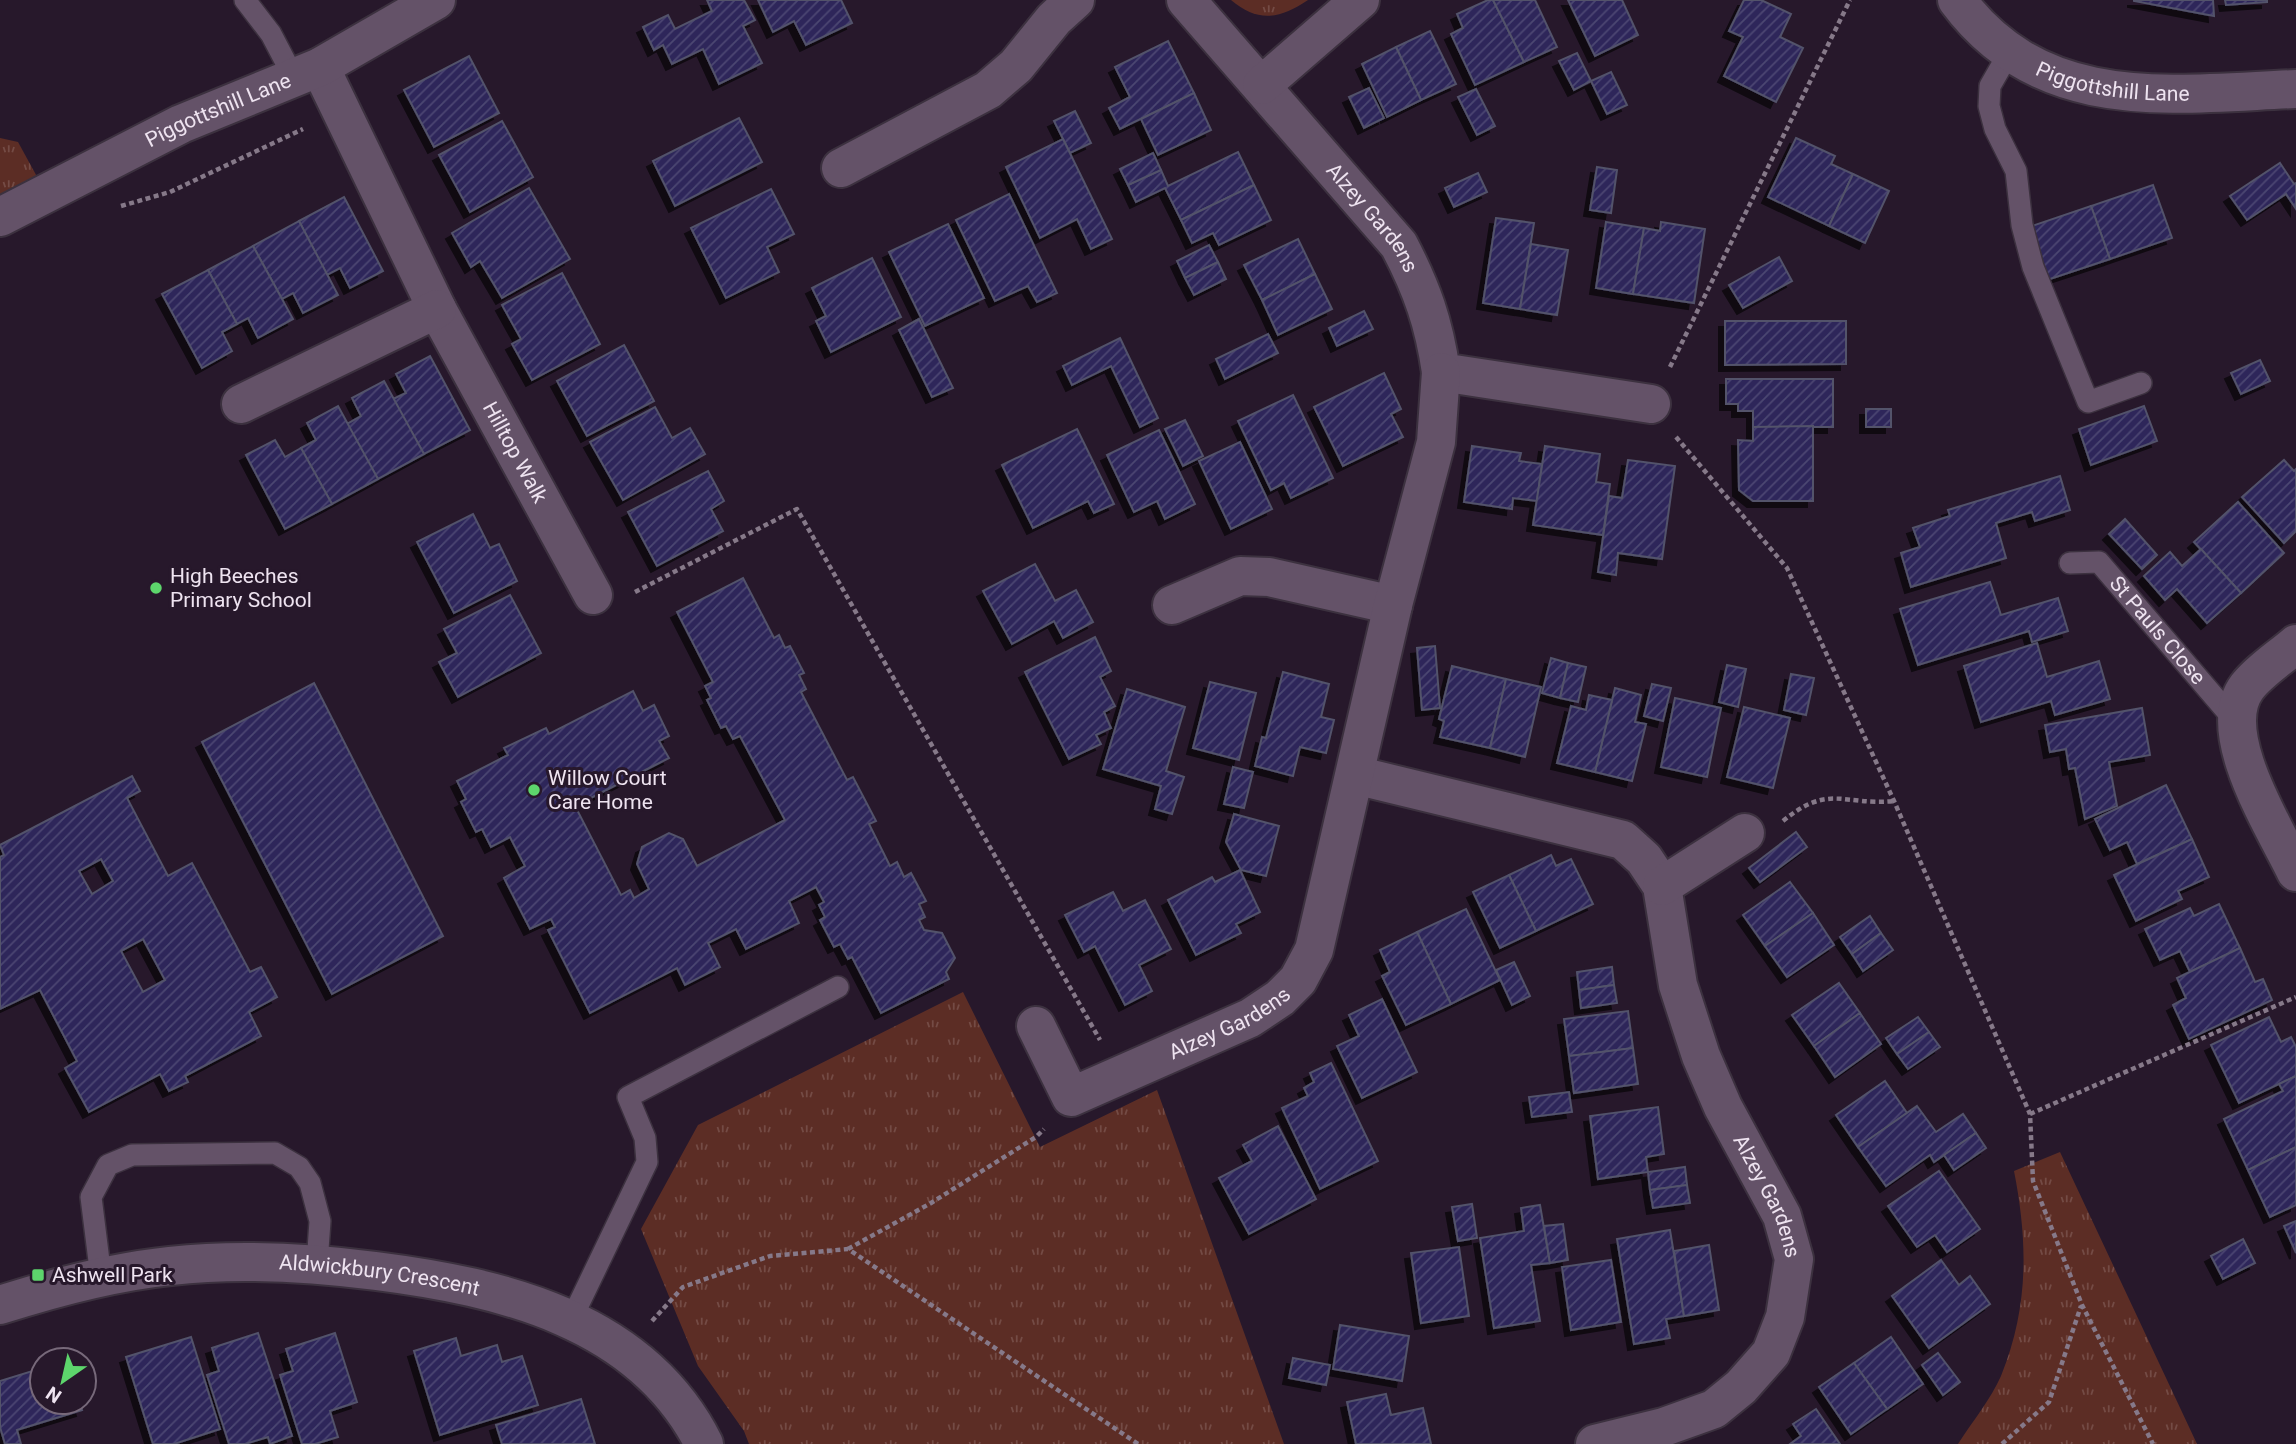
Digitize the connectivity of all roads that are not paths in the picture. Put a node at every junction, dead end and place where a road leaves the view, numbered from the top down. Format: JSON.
{"nodes":[{"id":1,"x":245,"y":0,"type":"edge"},
{"id":2,"x":436,"y":0,"type":"edge"},
{"id":3,"x":1075,"y":0,"type":"edge"},
{"id":4,"x":1186,"y":0,"type":"edge"},
{"id":5,"x":1360,"y":0,"type":"edge"},
{"id":6,"x":1956,"y":0,"type":"edge"},
{"id":7,"x":2010,"y":51,"type":"junction"},
{"id":8,"x":307,"y":72,"type":"junction"},
{"id":9,"x":1262,"y":85,"type":"junction"},
{"id":10,"x":2296,"y":89,"type":"edge"},
{"id":11,"x":841,"y":168,"type":"dead end"},
{"id":12,"x":0,"y":217,"type":"edge"},
{"id":13,"x":437,"y":309,"type":"junction"},
{"id":14,"x":1441,"y":372,"type":"junction"},
{"id":15,"x":2141,"y":383,"type":"dead end"},
{"id":16,"x":240,"y":404,"type":"dead end"},
{"id":17,"x":1651,"y":404,"type":"road end"},
{"id":18,"x":2070,"y":563,"type":"dead end"},
{"id":19,"x":593,"y":595,"type":"road end"},
{"id":20,"x":1172,"y":605,"type":"dead end"},
{"id":21,"x":1394,"y":605,"type":"junction"},
{"id":22,"x":2296,"y":643,"type":"edge"},
{"id":23,"x":2235,"y":721,"type":"junction"},
{"id":24,"x":1355,"y":775,"type":"junction"},
{"id":25,"x":1745,"y":833,"type":"road end"},
{"id":26,"x":2296,"y":873,"type":"edge"},
{"id":27,"x":1662,"y":886,"type":"junction"},
{"id":28,"x":838,"y":987,"type":"dead end"},
{"id":29,"x":1036,"y":1026,"type":"dead end"},
{"id":30,"x":317,"y":1264,"type":"junction"},
{"id":31,"x":100,"y":1277,"type":"junction"},
{"id":32,"x":0,"y":1305,"type":"edge"},
{"id":33,"x":572,"y":1318,"type":"junction"},
{"id":34,"x":704,"y":1444,"type":"edge"},
{"id":35,"x":1595,"y":1444,"type":"edge"}],
"edges":[{"from":1,"to":8,"type":"lane"},
{"from":2,"to":8,"type":"street","name":"Piggottshill Lane"},
{"from":3,"to":11,"type":"street"},
{"from":4,"to":9,"type":"street","name":"Alzey Gardens"},
{"from":5,"to":9,"type":"street"},
{"from":6,"to":7,"type":"street","name":"Piggottshill Lane"},
{"from":7,"to":10,"type":"street","name":"Piggottshill Lane"},
{"from":7,"to":15,"type":"lane"},
{"from":8,"to":12,"type":"street","name":"Piggottshill Lane"},
{"from":8,"to":13,"type":"street","name":"Hilltop Walk"},
{"from":9,"to":14,"type":"street","name":"Alzey Gardens"},
{"from":13,"to":16,"type":"street"},
{"from":13,"to":19,"type":"street","name":"Hilltop Walk"},
{"from":14,"to":17,"type":"street"},
{"from":14,"to":21,"type":"street","name":"Alzey Gardens"},
{"from":18,"to":23,"type":"lane","name":"St Pauls Close"},
{"from":20,"to":21,"type":"street"},
{"from":21,"to":24,"type":"street","name":"Alzey Gardens"},
{"from":22,"to":23,"type":"street"},
{"from":23,"to":26,"type":"street"},
{"from":24,"to":27,"type":"street","name":"Alzey Gardens"},
{"from":24,"to":29,"type":"street","name":"Alzey Gardens"},
{"from":25,"to":27,"type":"street"},
{"from":27,"to":35,"type":"street","name":"Alzey Gardens"},
{"from":28,"to":33,"type":"lane"},
{"from":30,"to":31,"type":"street","name":"Aldwickbury Crescent"},
{"from":30,"to":31,"type":"lane"},
{"from":30,"to":33,"type":"street","name":"Aldwickbury Crescent"},
{"from":31,"to":32,"type":"street","name":"Aldwickbury Crescent"},
{"from":33,"to":34,"type":"street","name":"Aldwickbury Crescent"}]}
